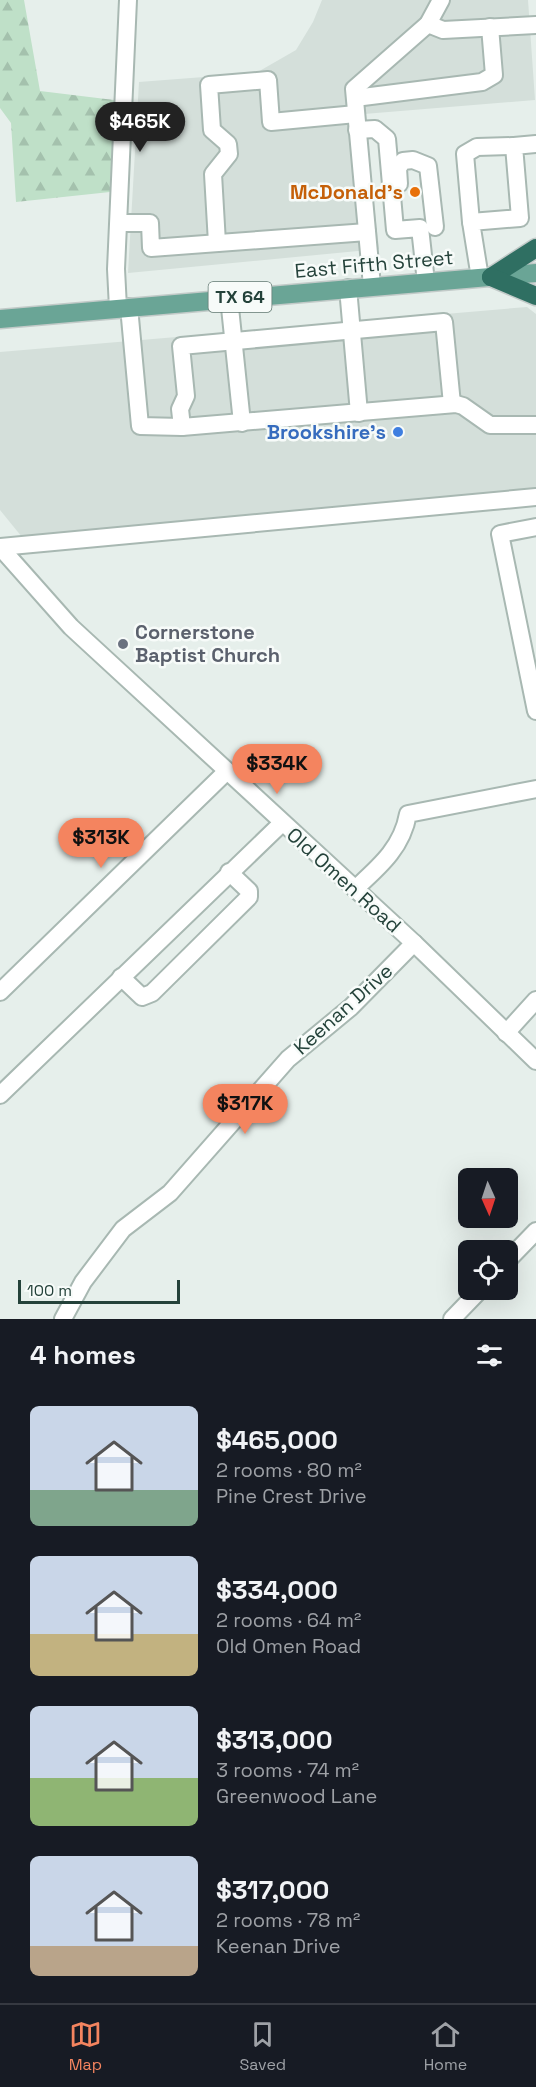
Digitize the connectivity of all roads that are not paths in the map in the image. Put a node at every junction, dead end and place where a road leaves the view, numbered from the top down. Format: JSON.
{"nodes":[{"id":1,"x":128,"y":0,"type":"edge"},
{"id":2,"x":441,"y":0,"type":"edge"},
{"id":3,"x":428,"y":24,"type":"junction"},
{"id":4,"x":536,"y":25,"type":"edge"},
{"id":5,"x":490,"y":27,"type":"junction"},
{"id":6,"x":356,"y":114,"type":"junction"},
{"id":7,"x":536,"y":144,"type":"edge"},
{"id":8,"x":514,"y":146,"type":"junction"},
{"id":9,"x":471,"y":222,"type":"junction"},
{"id":10,"x":119,"y":223,"type":"junction"},
{"id":11,"x":435,"y":227,"type":"dead end"},
{"id":12,"x":403,"y":229,"type":"junction"},
{"id":13,"x":368,"y":231,"type":"junction"},
{"id":14,"x":217,"y":243,"type":"junction"},
{"id":15,"x":536,"y":248,"type":"edge"},
{"id":16,"x":536,"y":273,"type":"edge"},
{"id":17,"x":486,"y":277,"type":"junction"},
{"id":18,"x":426,"y":282,"type":"junction"},
{"id":19,"x":372,"y":286,"type":"junction"},
{"id":20,"x":348,"y":288,"type":"junction"},
{"id":21,"x":536,"y":296,"type":"edge"},
{"id":22,"x":229,"y":298,"type":"junction"},
{"id":23,"x":124,"y":307,"type":"junction"},
{"id":24,"x":0,"y":319,"type":"edge"},
{"id":25,"x":352,"y":330,"type":"junction"},
{"id":26,"x":233,"y":341,"type":"junction"},
{"id":27,"x":452,"y":404,"type":"junction"},
{"id":28,"x":359,"y":413,"type":"junction"},
{"id":29,"x":242,"y":423,"type":"junction"},
{"id":30,"x":536,"y":425,"type":"edge"},
{"id":31,"x":182,"y":427,"type":"junction"},
{"id":32,"x":536,"y":496,"type":"edge"},
{"id":33,"x":536,"y":528,"type":"edge"},
{"id":34,"x":0,"y":547,"type":"edge"},
{"id":35,"x":536,"y":708,"type":"edge"},
{"id":36,"x":226,"y":772,"type":"junction"},
{"id":37,"x":536,"y":789,"type":"edge"},
{"id":38,"x":282,"y":823,"type":"junction"},
{"id":39,"x":229,"y":872,"type":"junction"},
{"id":40,"x":355,"y":889,"type":"junction"},
{"id":41,"x":414,"y":944,"type":"junction"},
{"id":42,"x":121,"y":977,"type":"junction"},
{"id":43,"x":0,"y":992,"type":"edge"},
{"id":44,"x":536,"y":1000,"type":"edge"},
{"id":45,"x":506,"y":1033,"type":"junction"},
{"id":46,"x":536,"y":1061,"type":"edge"},
{"id":47,"x":0,"y":1095,"type":"edge"},
{"id":48,"x":536,"y":1231,"type":"edge"},
{"id":49,"x":518,"y":1250,"type":"edge"},
{"id":50,"x":470,"y":1300,"type":"edge"},
{"id":51,"x":63,"y":1319,"type":"edge"},
{"id":52,"x":452,"y":1319,"type":"edge"}],
"edges":[{"from":1,"to":10,"type":"street"},
{"from":2,"to":3,"type":"street"},
{"from":3,"to":5,"type":"street"},
{"from":3,"to":6,"type":"street"},
{"from":4,"to":5,"type":"street"},
{"from":5,"to":6,"type":"street"},
{"from":6,"to":12,"type":"street"},
{"from":6,"to":13,"type":"street"},
{"from":6,"to":14,"type":"street"},
{"from":7,"to":8,"type":"street"},
{"from":8,"to":9,"type":"street"},
{"from":8,"to":9,"type":"street"},
{"from":9,"to":17,"type":"street"},
{"from":10,"to":14,"type":"street"},
{"from":10,"to":23,"type":"street"},
{"from":11,"to":12,"type":"street"},
{"from":12,"to":18,"type":"street"},
{"from":13,"to":14,"type":"street"},
{"from":13,"to":19,"type":"street"},
{"from":15,"to":17,"type":"highway"},
{"from":16,"to":17,"type":"main road","name":"East Fifth Street","number":"TX 64"},
{"from":17,"to":18,"type":"main road","name":"East Fifth Street","number":"TX 64"},
{"from":17,"to":21,"type":"highway"},
{"from":18,"to":19,"type":"main road","name":"East Fifth Street","number":"TX 64"},
{"from":19,"to":20,"type":"main road","name":"East Fifth Street","number":"TX 64"},
{"from":20,"to":22,"type":"main road","name":"East Fifth Street","number":"TX 64"},
{"from":20,"to":25,"type":"street"},
{"from":22,"to":23,"type":"main road","name":"East Fifth Street","number":"TX 64"},
{"from":22,"to":26,"type":"street"},
{"from":23,"to":24,"type":"main road","name":"East Fifth Street","number":"TX 64"},
{"from":23,"to":31,"type":"street"},
{"from":25,"to":26,"type":"street"},
{"from":25,"to":27,"type":"street"},
{"from":25,"to":28,"type":"street"},
{"from":26,"to":29,"type":"street"},
{"from":26,"to":31,"type":"street"},
{"from":27,"to":28,"type":"street"},
{"from":27,"to":30,"type":"street"},
{"from":28,"to":29,"type":"street"},
{"from":29,"to":31,"type":"street"},
{"from":32,"to":34,"type":"street"},
{"from":33,"to":35,"type":"street"},
{"from":34,"to":36,"type":"street","name":"Old Omen Road"},
{"from":36,"to":38,"type":"street","name":"Old Omen Road"},
{"from":36,"to":43,"type":"street"},
{"from":37,"to":40,"type":"street"},
{"from":38,"to":39,"type":"street"},
{"from":38,"to":40,"type":"street","name":"Old Omen Road"},
{"from":39,"to":42,"type":"street"},
{"from":39,"to":42,"type":"street"},
{"from":40,"to":41,"type":"street","name":"Old Omen Road"},
{"from":41,"to":45,"type":"street","name":"Old Omen Road"},
{"from":41,"to":51,"type":"street","name":"Keenan Drive"},
{"from":42,"to":47,"type":"street"},
{"from":44,"to":45,"type":"street"},
{"from":45,"to":46,"type":"street","name":"Old Omen Road"},
{"from":48,"to":49,"type":"street"},
{"from":50,"to":52,"type":"street"}]}
